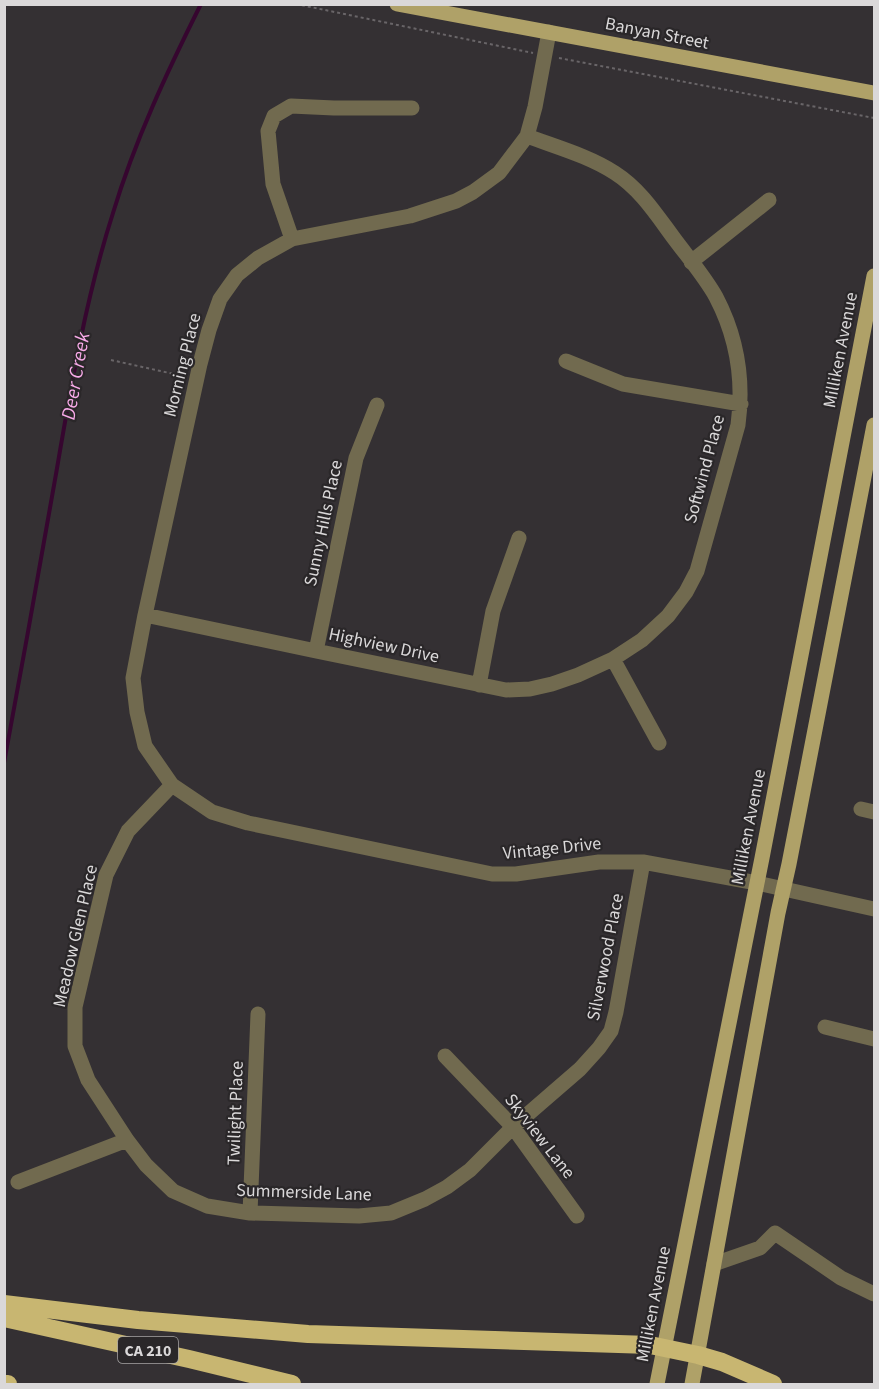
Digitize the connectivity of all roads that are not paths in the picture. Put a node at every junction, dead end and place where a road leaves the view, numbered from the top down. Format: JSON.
{"nodes":[{"id":1,"x":397,"y":4,"type":"edge"},
{"id":2,"x":549,"y":32,"type":"junction"},
{"id":3,"x":874,"y":93,"type":"edge"},
{"id":4,"x":412,"y":108,"type":"dead end"},
{"id":5,"x":527,"y":136,"type":"junction"},
{"id":6,"x":769,"y":200,"type":"dead end"},
{"id":7,"x":291,"y":239,"type":"junction"},
{"id":8,"x":691,"y":262,"type":"junction"},
{"id":9,"x":874,"y":276,"type":"edge"},
{"id":10,"x":566,"y":361,"type":"dead end"},
{"id":11,"x":741,"y":404,"type":"junction"},
{"id":12,"x":377,"y":405,"type":"dead end"},
{"id":13,"x":874,"y":425,"type":"edge"},
{"id":14,"x":519,"y":538,"type":"dead end"},
{"id":15,"x":145,"y":615,"type":"junction"},
{"id":16,"x":316,"y":651,"type":"junction"},
{"id":17,"x":613,"y":659,"type":"junction"},
{"id":18,"x":479,"y":685,"type":"junction"},
{"id":19,"x":659,"y":743,"type":"dead end"},
{"id":20,"x":172,"y":785,"type":"junction"},
{"id":21,"x":643,"y":862,"type":"junction"},
{"id":22,"x":757,"y":883,"type":"junction"},
{"id":23,"x":783,"y":889,"type":"junction"},
{"id":24,"x":874,"y":909,"type":"edge"},
{"id":25,"x":258,"y":1014,"type":"dead end"},
{"id":26,"x":825,"y":1027,"type":"dead end"},
{"id":27,"x":874,"y":1039,"type":"edge"},
{"id":28,"x":444,"y":1056,"type":"dead end"},
{"id":29,"x":513,"y":1127,"type":"junction"},
{"id":30,"x":127,"y":1140,"type":"junction"},
{"id":31,"x":18,"y":1182,"type":"dead end"},
{"id":32,"x":250,"y":1213,"type":"junction"},
{"id":33,"x":577,"y":1216,"type":"dead end"},
{"id":34,"x":714,"y":1264,"type":"junction"},
{"id":35,"x":874,"y":1294,"type":"edge"},
{"id":36,"x":4,"y":1304,"type":"edge"},
{"id":37,"x":4,"y":1318,"type":"edge"},
{"id":38,"x":664,"y":1348,"type":"junction"},
{"id":39,"x":698,"y":1355,"type":"junction"},
{"id":40,"x":292,"y":1384,"type":"edge"},
{"id":41,"x":657,"y":1384,"type":"edge"},
{"id":42,"x":692,"y":1384,"type":"edge"},
{"id":43,"x":773,"y":1384,"type":"edge"}],
"edges":[{"from":1,"to":2,"type":"main road","name":"Banyan Street"},
{"from":2,"to":3,"type":"main road","name":"Banyan Street"},
{"from":2,"to":5,"type":"street","name":"Morning Place"},
{"from":4,"to":7,"type":"street"},
{"from":5,"to":7,"type":"street","name":"Morning Place"},
{"from":5,"to":8,"type":"street","name":"Softwind Place"},
{"from":6,"to":8,"type":"street"},
{"from":7,"to":15,"type":"street","name":"Morning Place"},
{"from":8,"to":11,"type":"street","name":"Softwind Place"},
{"from":9,"to":22,"type":"main road","name":"Milliken Avenue"},
{"from":10,"to":11,"type":"street"},
{"from":11,"to":17,"type":"street","name":"Softwind Place"},
{"from":12,"to":16,"type":"street","name":"Sunny Hills Place"},
{"from":13,"to":23,"type":"main road"},
{"from":14,"to":18,"type":"street"},
{"from":15,"to":16,"type":"street","name":"Highview Drive"},
{"from":15,"to":20,"type":"street","name":"Morning Place"},
{"from":16,"to":18,"type":"street","name":"Highview Drive"},
{"from":17,"to":18,"type":"street","name":"Highview Drive"},
{"from":17,"to":19,"type":"street"},
{"from":20,"to":21,"type":"street","name":"Vintage Drive"},
{"from":20,"to":30,"type":"street","name":"Meadow Glen Place"},
{"from":21,"to":22,"type":"street","name":"Vintage Drive"},
{"from":21,"to":29,"type":"street","name":"Silverwood Place"},
{"from":22,"to":23,"type":"street","name":"Vintage Drive"},
{"from":22,"to":38,"type":"main road","name":"Milliken Avenue"},
{"from":23,"to":24,"type":"street","name":"Vintage Drive"},
{"from":23,"to":34,"type":"main road"},
{"from":25,"to":32,"type":"street","name":"Twilight Place"},
{"from":26,"to":27,"type":"street"},
{"from":28,"to":29,"type":"street","name":"Skyview Lane"},
{"from":29,"to":32,"type":"street","name":"Summerside Lane"},
{"from":29,"to":33,"type":"street","name":"Skyview Lane"},
{"from":30,"to":31,"type":"street"},
{"from":30,"to":32,"type":"street","name":"Summerside Lane"},
{"from":34,"to":35,"type":"street"},
{"from":34,"to":39,"type":"main road"},
{"from":36,"to":38,"type":"highway"},
{"from":37,"to":40,"type":"highway","number":"CA 210"},
{"from":38,"to":39,"type":"highway"},
{"from":38,"to":41,"type":"main road","name":"Milliken Avenue"},
{"from":39,"to":42,"type":"main road"},
{"from":39,"to":43,"type":"highway"}]}
